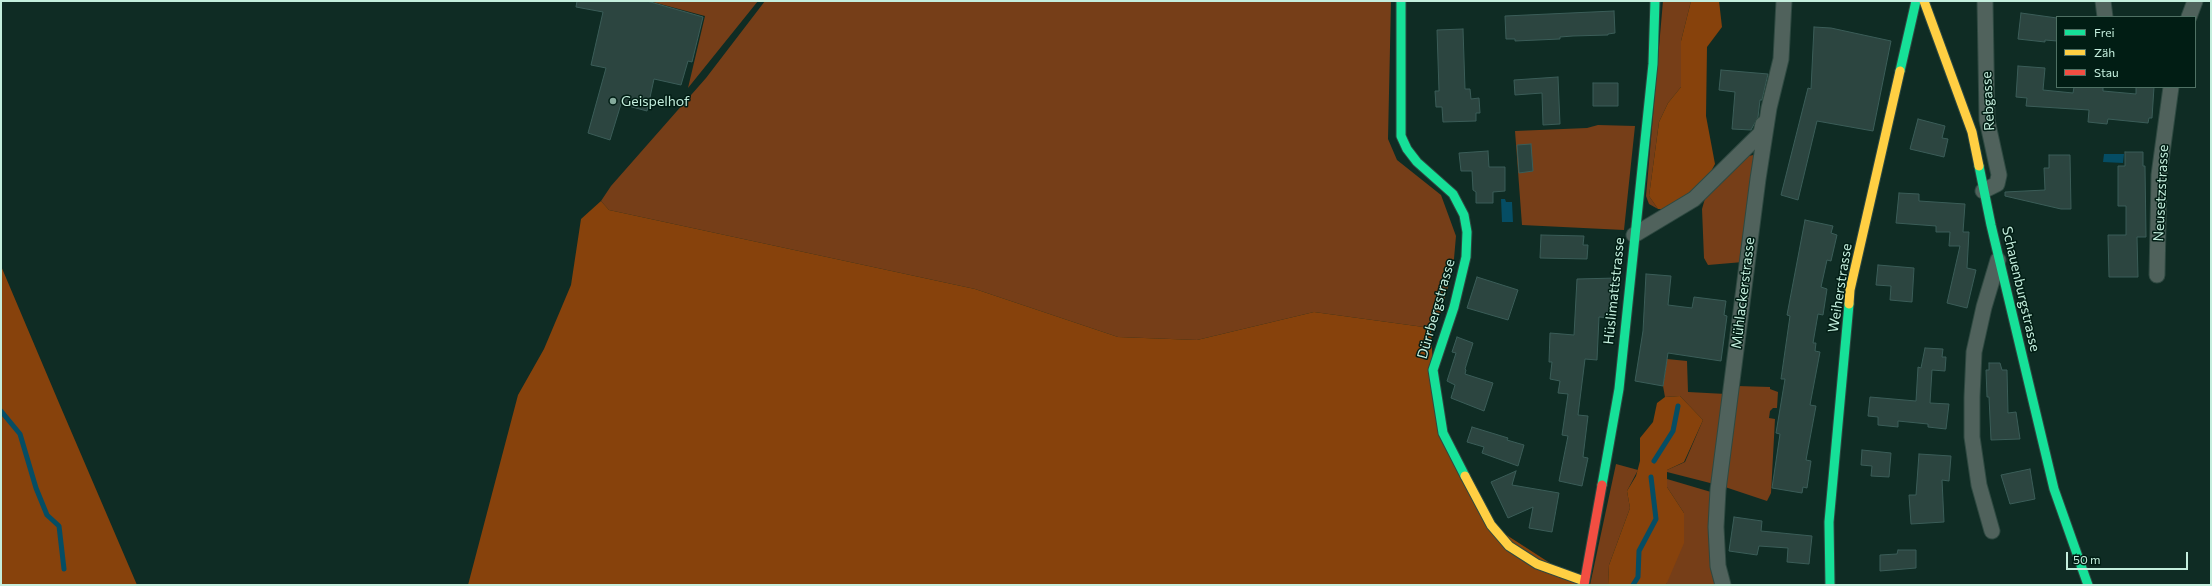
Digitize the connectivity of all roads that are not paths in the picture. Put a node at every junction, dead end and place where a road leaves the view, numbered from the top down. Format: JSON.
{"nodes":[{"id":1,"x":1401,"y":1,"type":"edge"},
{"id":2,"x":1655,"y":1,"type":"edge"},
{"id":3,"x":1784,"y":1,"type":"edge"},
{"id":4,"x":1916,"y":1,"type":"edge"},
{"id":5,"x":1924,"y":1,"type":"edge"},
{"id":6,"x":1985,"y":1,"type":"edge"},
{"id":7,"x":2103,"y":1,"type":"edge"},
{"id":8,"x":2195,"y":1,"type":"edge"},
{"id":9,"x":2105,"y":16,"type":"edge"},
{"id":10,"x":2189,"y":16,"type":"edge"},
{"id":11,"x":2171,"y":88,"type":"edge"},
{"id":12,"x":1769,"y":108,"type":"junction"},
{"id":13,"x":1983,"y":191,"type":"junction"},
{"id":14,"x":1634,"y":235,"type":"junction"},
{"id":15,"x":1999,"y":258,"type":"junction"},
{"id":16,"x":2157,"y":275,"type":"dead end"},
{"id":17,"x":1992,"y":531,"type":"dead end"},
{"id":18,"x":1584,"y":583,"type":"edge"},
{"id":19,"x":1723,"y":585,"type":"edge"},
{"id":20,"x":1830,"y":585,"type":"edge"},
{"id":21,"x":2088,"y":585,"type":"edge"}],
"edges":[{"from":1,"to":18,"type":"street","name":"Dürrbergstrasse"},
{"from":2,"to":14,"type":"street","name":"Hüslimattstrasse"},
{"from":3,"to":12,"type":"street","name":"Mühlackerstrasse"},
{"from":4,"to":20,"type":"street","name":"Weiherstrasse"},
{"from":5,"to":13,"type":"street","name":"Schauenburgstrasse"},
{"from":6,"to":13,"type":"street","name":"Rebgasse"},
{"from":7,"to":9,"type":"street"},
{"from":8,"to":10,"type":"street"},
{"from":11,"to":16,"type":"street","name":"Neusetzstrasse"},
{"from":12,"to":14,"type":"street"},
{"from":12,"to":19,"type":"street","name":"Mühlackerstrasse"},
{"from":13,"to":15,"type":"street","name":"Schauenburgstrasse"},
{"from":14,"to":18,"type":"street","name":"Hüslimattstrasse"},
{"from":15,"to":17,"type":"street"},
{"from":15,"to":21,"type":"street","name":"Schauenburgstrasse"}]}
